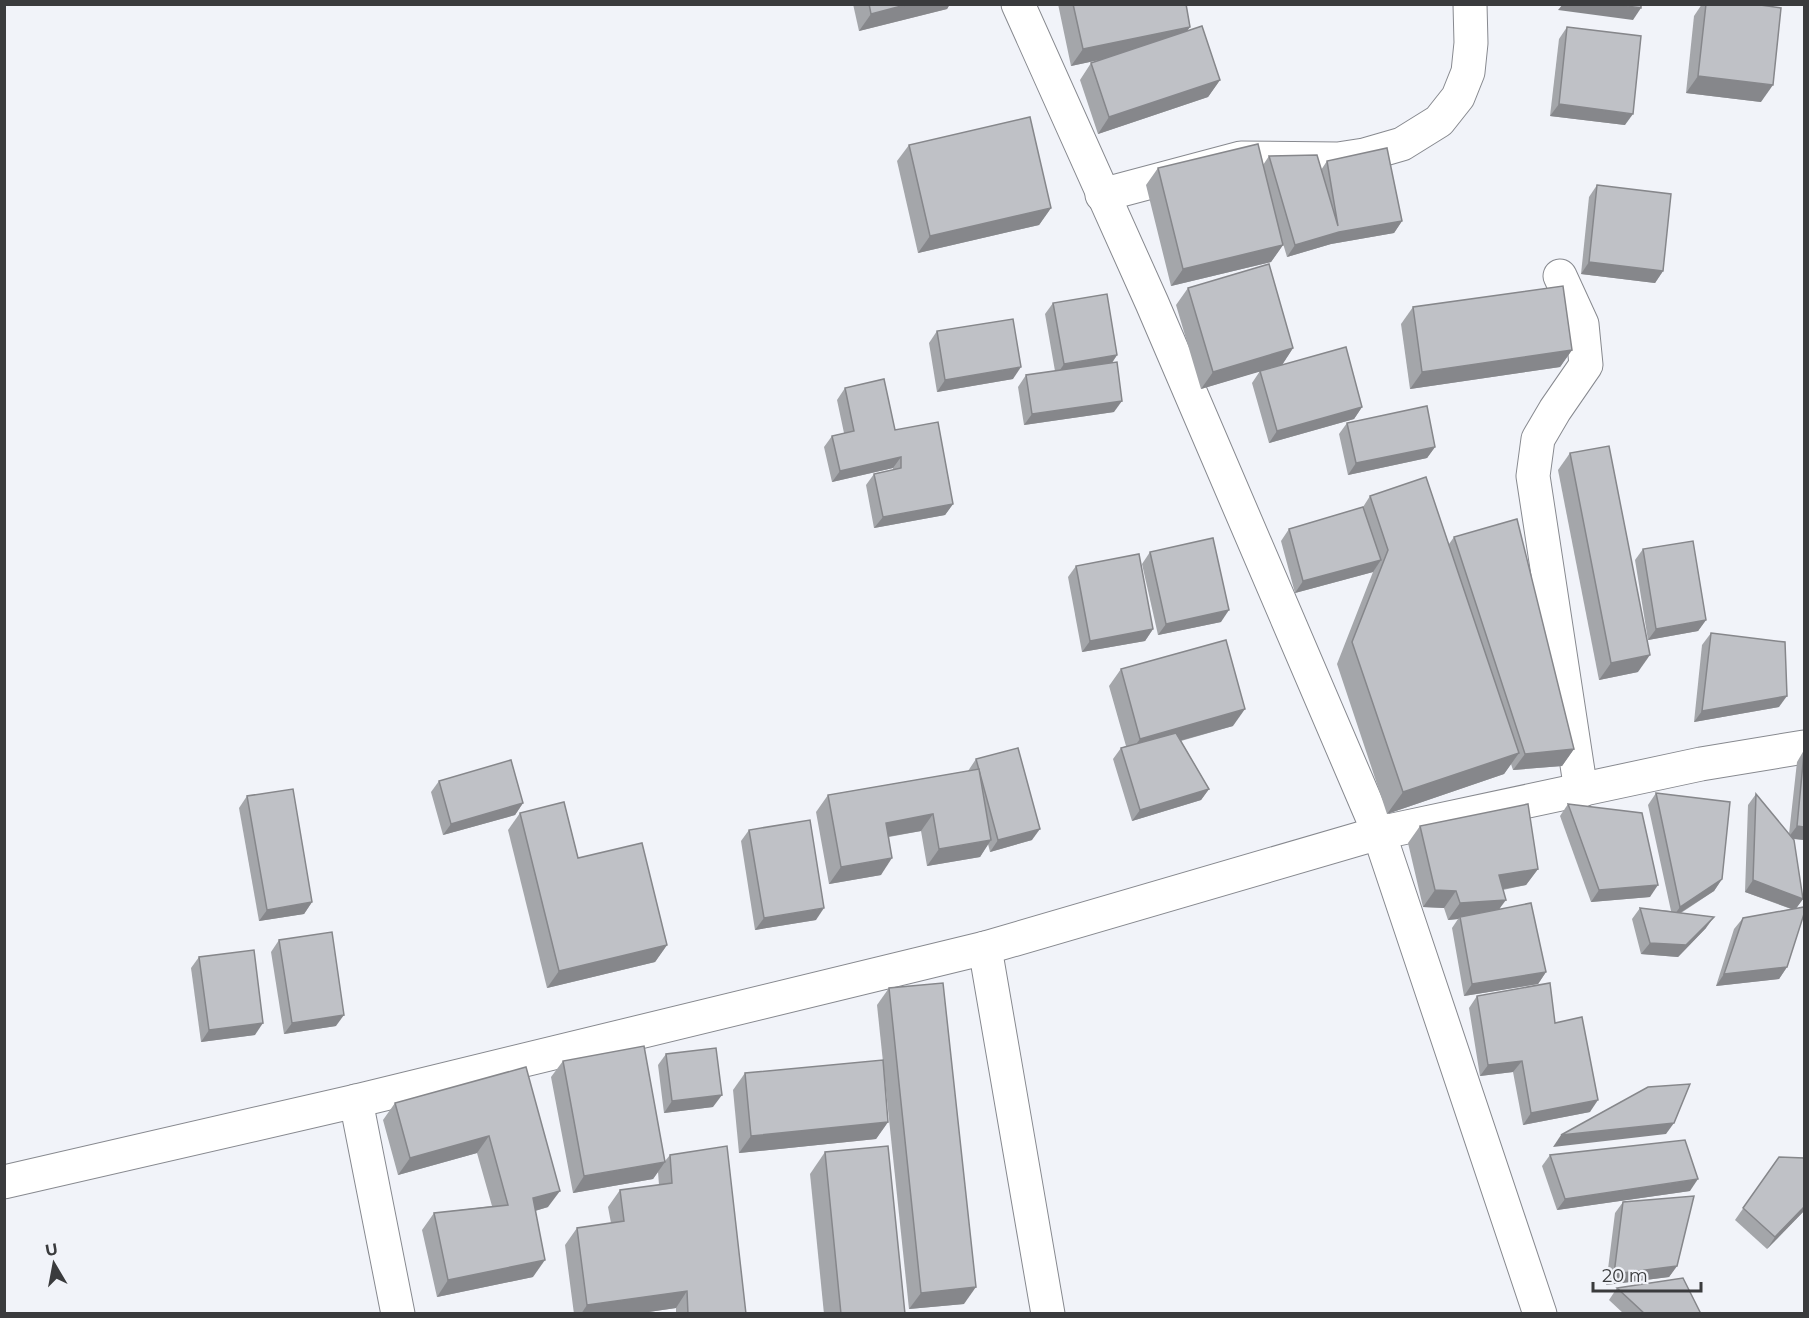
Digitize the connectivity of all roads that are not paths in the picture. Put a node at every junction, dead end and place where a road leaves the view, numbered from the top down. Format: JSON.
{"nodes":[{"id":1,"x":1018,"y":4,"type":"edge"},
{"id":2,"x":1470,"y":4,"type":"edge"},
{"id":3,"x":1102,"y":195,"type":"junction"},
{"id":4,"x":1560,"y":276,"type":"dead end"},
{"id":5,"x":1804,"y":747,"type":"edge"},
{"id":6,"x":1581,"y":791,"type":"junction"},
{"id":7,"x":1379,"y":833,"type":"junction"},
{"id":8,"x":985,"y":948,"type":"junction"},
{"id":9,"x":356,"y":1101,"type":"junction"},
{"id":10,"x":4,"y":1182,"type":"edge"},
{"id":11,"x":398,"y":1314,"type":"edge"},
{"id":12,"x":1048,"y":1314,"type":"edge"},
{"id":13,"x":1540,"y":1314,"type":"edge"}],
"edges":[{"from":1,"to":3,"type":"street"},
{"from":2,"to":3,"type":"street"},
{"from":3,"to":7,"type":"street"},
{"from":4,"to":6,"type":"street"},
{"from":5,"to":6,"type":"street"},
{"from":6,"to":7,"type":"street"},
{"from":7,"to":8,"type":"street"},
{"from":7,"to":13,"type":"street"},
{"from":8,"to":9,"type":"street"},
{"from":8,"to":12,"type":"street"},
{"from":9,"to":10,"type":"street"},
{"from":9,"to":11,"type":"street"}]}
